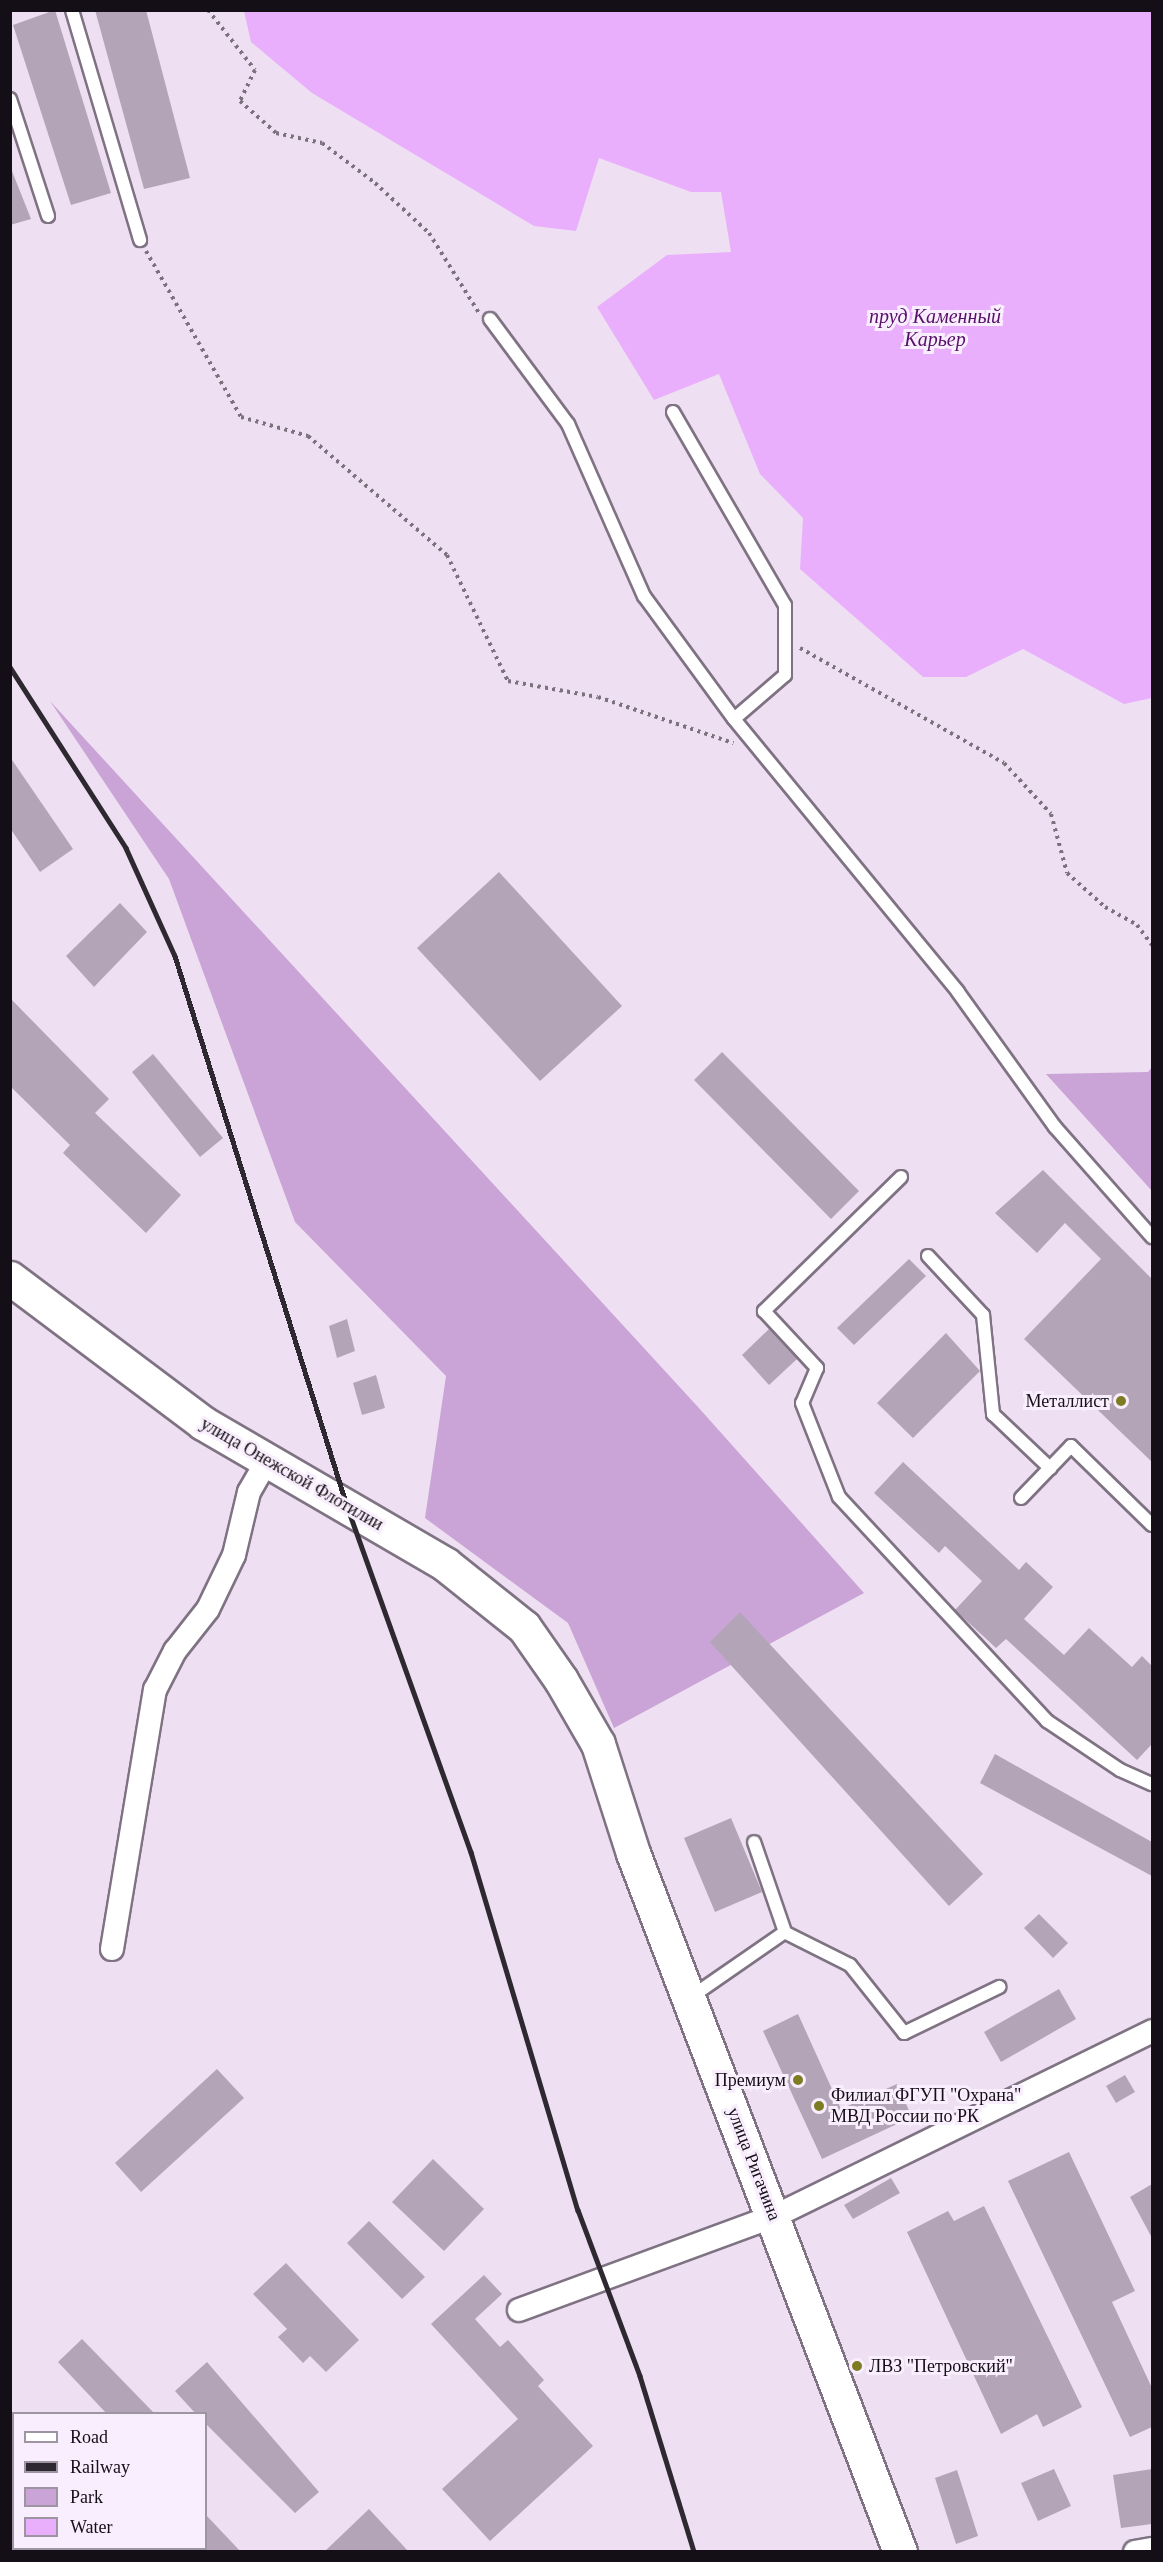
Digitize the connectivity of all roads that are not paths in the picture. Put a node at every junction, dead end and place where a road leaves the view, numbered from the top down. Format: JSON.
{"nodes":[{"id":1,"x":72,"y":10,"type":"edge"},
{"id":2,"x":10,"y":99,"type":"edge"},
{"id":3,"x":48,"y":216,"type":"dead end"},
{"id":4,"x":140,"y":240,"type":"road end"},
{"id":5,"x":490,"y":320,"type":"road end"},
{"id":6,"x":673,"y":412,"type":"dead end"},
{"id":7,"x":734,"y":719,"type":"junction"},
{"id":8,"x":901,"y":1177,"type":"dead end"},
{"id":9,"x":1152,"y":1237,"type":"edge"},
{"id":10,"x":928,"y":1256,"type":"dead end"},
{"id":11,"x":10,"y":1278,"type":"edge"},
{"id":12,"x":266,"y":1463,"type":"junction"},
{"id":13,"x":1050,"y":1468,"type":"junction"},
{"id":14,"x":1021,"y":1498,"type":"dead end"},
{"id":15,"x":1152,"y":1526,"type":"edge"},
{"id":16,"x":561,"y":1680,"type":"joint"},
{"id":17,"x":1152,"y":1784,"type":"edge"},
{"id":18,"x":754,"y":1842,"type":"dead end"},
{"id":19,"x":784,"y":1932,"type":"junction"},
{"id":20,"x":112,"y":1949,"type":"dead end"},
{"id":21,"x":999,"y":1987,"type":"dead end"},
{"id":22,"x":690,"y":1998,"type":"junction"},
{"id":23,"x":1152,"y":2031,"type":"edge"},
{"id":24,"x":775,"y":2216,"type":"junction"},
{"id":25,"x":519,"y":2310,"type":"dead end"},
{"id":26,"x":1152,"y":2549,"type":"edge"},
{"id":27,"x":900,"y":2552,"type":"edge"},
{"id":28,"x":1135,"y":2552,"type":"edge"}],
"edges":[{"from":1,"to":4,"type":"lane"},
{"from":2,"to":3,"type":"lane"},
{"from":5,"to":7,"type":"lane"},
{"from":6,"to":7,"type":"lane"},
{"from":7,"to":9,"type":"lane"},
{"from":8,"to":17,"type":"lane"},
{"from":10,"to":13,"type":"lane"},
{"from":11,"to":12,"type":"lane"},
{"from":12,"to":16,"type":"main road","name":"улица Онежской Флотилии"},
{"from":12,"to":20,"type":"street"},
{"from":13,"to":14,"type":"lane"},
{"from":13,"to":15,"type":"lane"},
{"from":16,"to":22,"type":"main road","name":"улица Ригачина"},
{"from":18,"to":19,"type":"lane"},
{"from":19,"to":21,"type":"lane"},
{"from":19,"to":22,"type":"lane"},
{"from":22,"to":24,"type":"main road","name":"улица Ригачина"},
{"from":23,"to":24,"type":"street"},
{"from":24,"to":25,"type":"street"},
{"from":24,"to":27,"type":"main road","name":"улица Ригачина"},
{"from":26,"to":28,"type":"street"}]}
